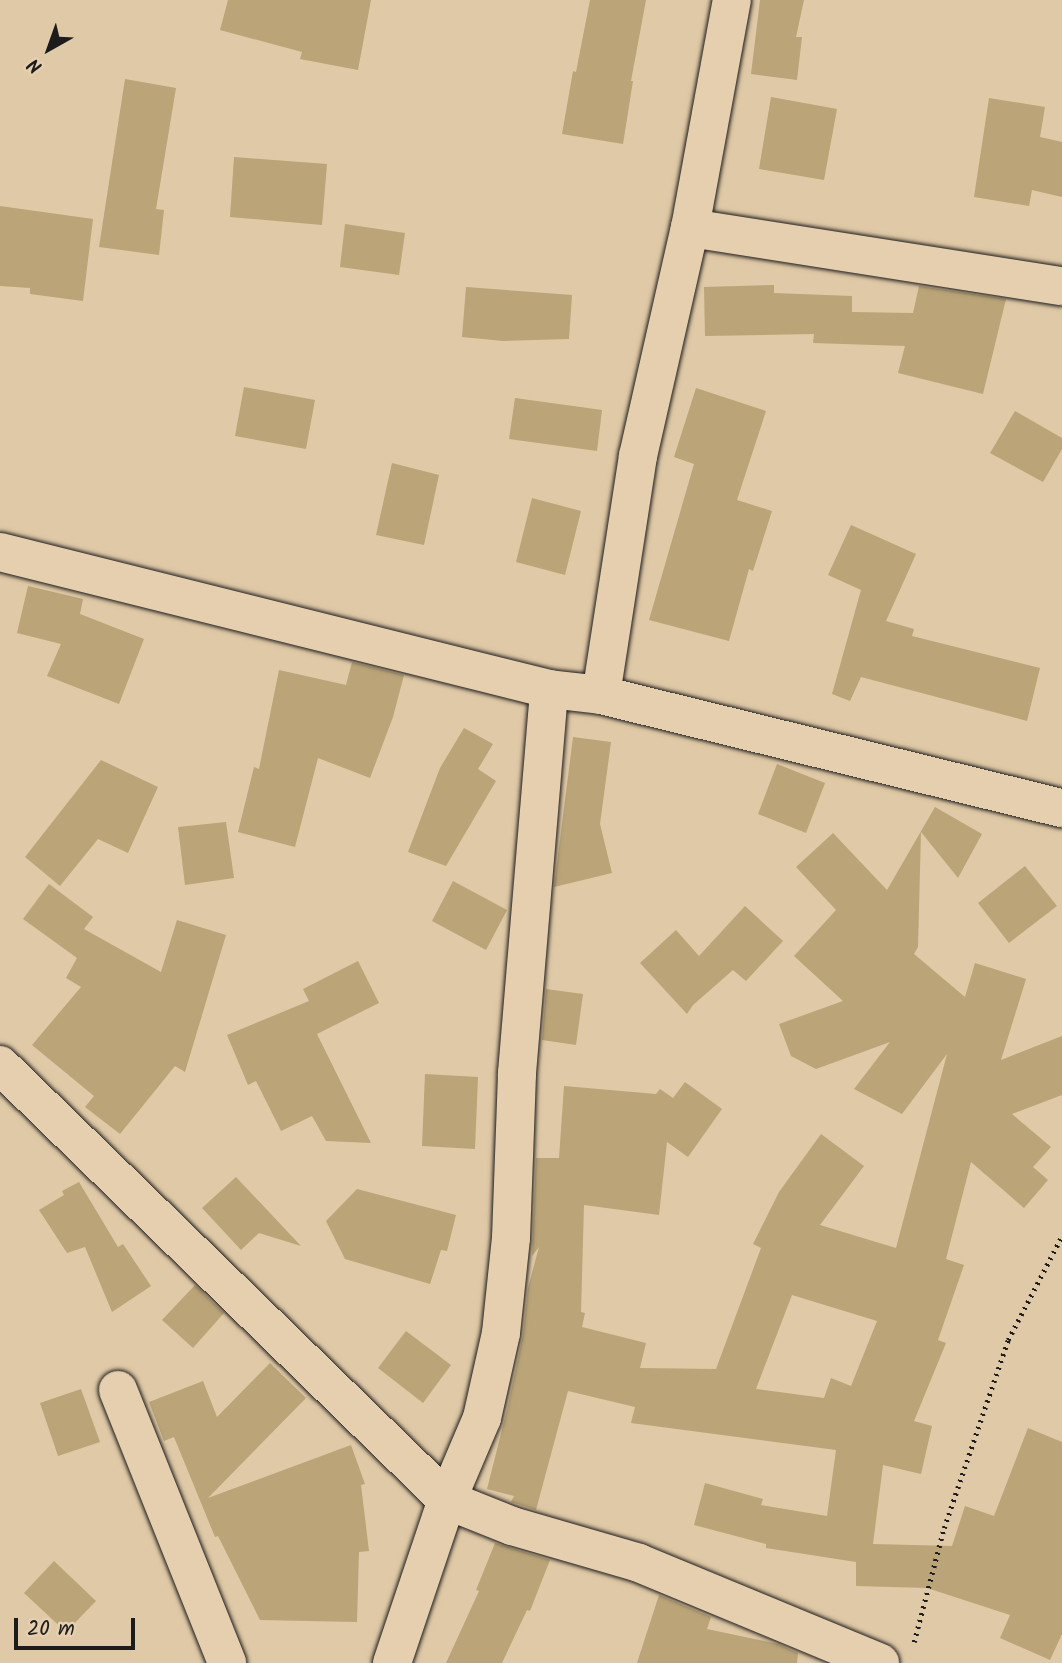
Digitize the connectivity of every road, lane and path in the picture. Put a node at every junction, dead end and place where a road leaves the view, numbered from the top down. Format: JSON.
{"nodes":[{"id":1,"x":732,"y":0,"type":"edge"},
{"id":2,"x":690,"y":228,"type":"junction"},
{"id":3,"x":1062,"y":286,"type":"edge"},
{"id":4,"x":0,"y":552,"type":"edge"},
{"id":5,"x":549,"y":689,"type":"junction"},
{"id":6,"x":601,"y":695,"type":"junction"},
{"id":7,"x":1062,"y":808,"type":"edge"},
{"id":8,"x":0,"y":1065,"type":"edge"},
{"id":9,"x":1062,"y":1236,"type":"edge"},
{"id":10,"x":118,"y":1390,"type":"dead end"},
{"id":11,"x":447,"y":1500,"type":"junction"},
{"id":12,"x":896,"y":1656,"type":"edge"},
{"id":13,"x":228,"y":1663,"type":"edge"},
{"id":14,"x":392,"y":1663,"type":"edge"}],
"edges":[{"from":1,"to":2,"type":"street"},
{"from":2,"to":3,"type":"street"},
{"from":2,"to":6,"type":"street"},
{"from":4,"to":5,"type":"street"},
{"from":5,"to":6,"type":"street"},
{"from":5,"to":11,"type":"street"},
{"from":6,"to":7,"type":"street"},
{"from":8,"to":11,"type":"street"},
{"from":9,"to":12,"type":"path"},
{"from":10,"to":13,"type":"street"},
{"from":11,"to":12,"type":"street"},
{"from":11,"to":14,"type":"street"}]}
